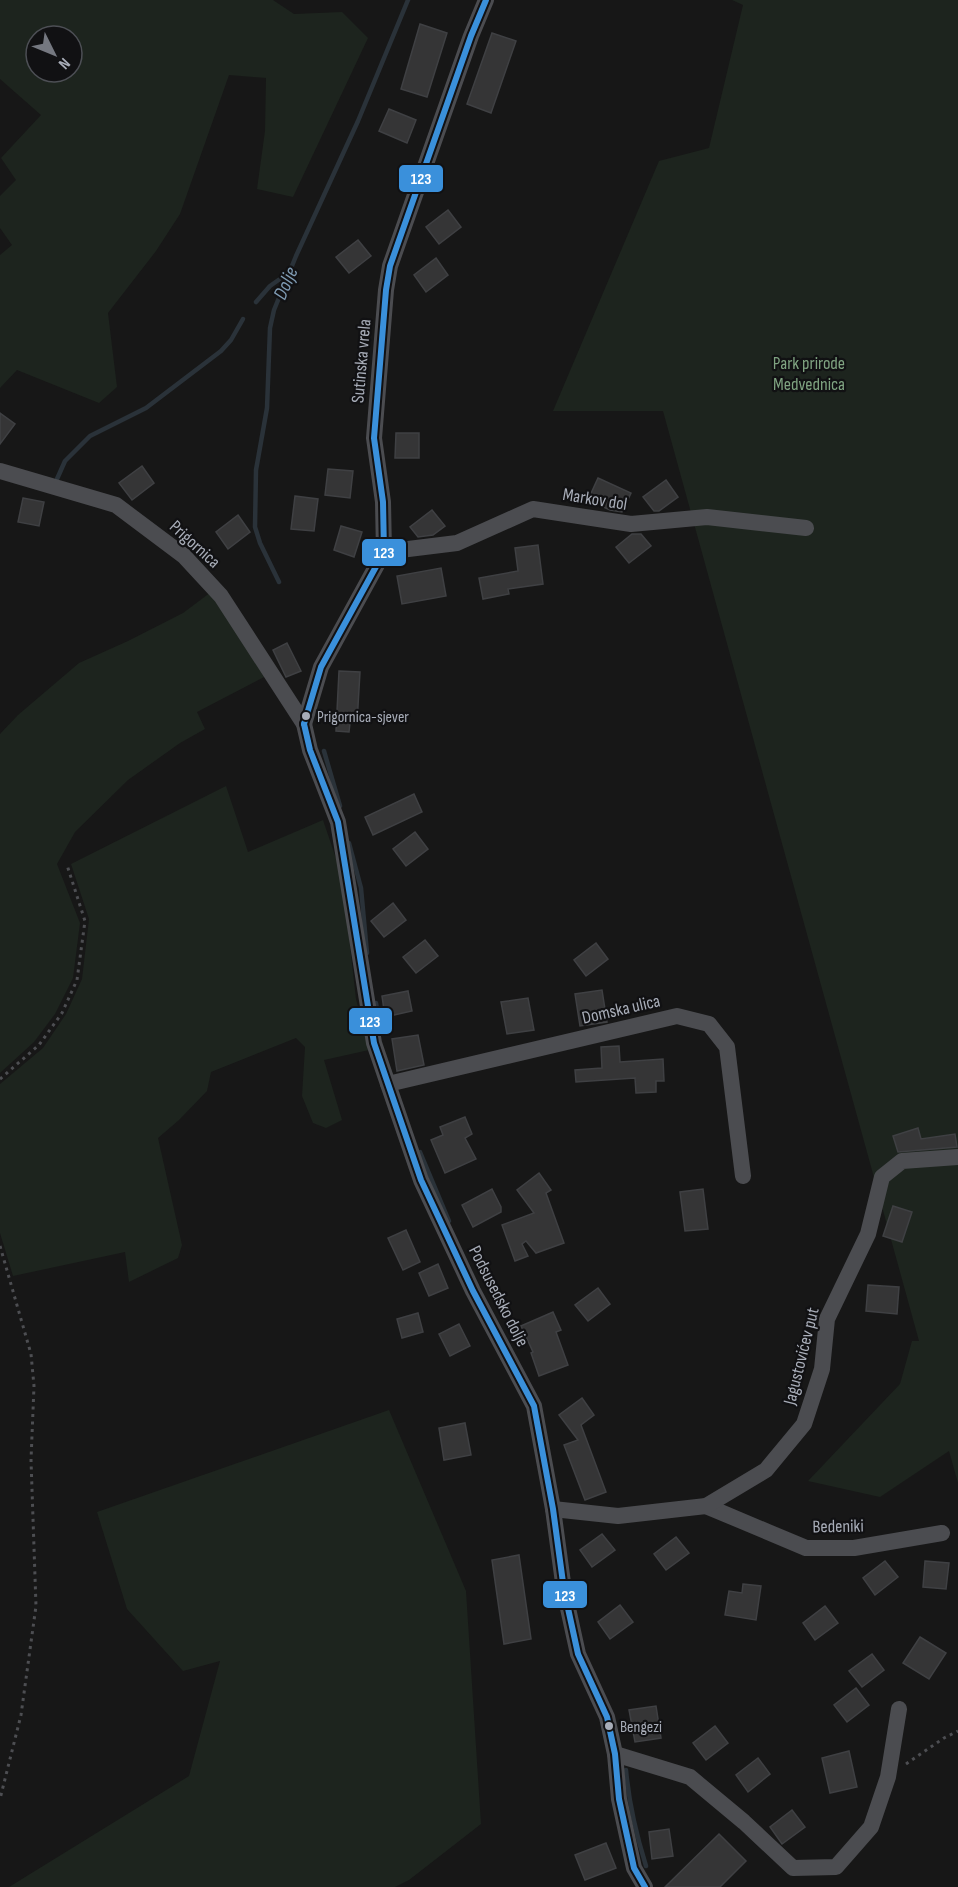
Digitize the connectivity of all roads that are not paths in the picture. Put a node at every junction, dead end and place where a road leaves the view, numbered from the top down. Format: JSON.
{"nodes":[{"id":1,"x":486,"y":0,"type":"edge"},
{"id":2,"x":0,"y":471,"type":"edge"},
{"id":3,"x":806,"y":528,"type":"dead end"},
{"id":4,"x":384,"y":552,"type":"junction"},
{"id":5,"x":304,"y":724,"type":"junction"},
{"id":6,"x":388,"y":1084,"type":"junction"},
{"id":7,"x":958,"y":1157,"type":"edge"},
{"id":8,"x":743,"y":1176,"type":"dead end"},
{"id":9,"x":706,"y":1506,"type":"junction"},
{"id":10,"x":553,"y":1509,"type":"junction"},
{"id":11,"x":942,"y":1533,"type":"dead end"},
{"id":12,"x":898,"y":1709,"type":"dead end"},
{"id":13,"x":615,"y":1754,"type":"junction"},
{"id":14,"x":645,"y":1887,"type":"edge"}],
"edges":[{"from":1,"to":4,"type":"street","name":"Sutinska vrela"},
{"from":2,"to":5,"type":"street","name":"Prigornica"},
{"from":3,"to":4,"type":"street","name":"Markov dol"},
{"from":4,"to":5,"type":"street","name":"Sutinska vrela"},
{"from":5,"to":6,"type":"street","name":"Podsusedsko dolje"},
{"from":6,"to":8,"type":"street","name":"Domska ulica"},
{"from":6,"to":10,"type":"street","name":"Podsusedsko dolje"},
{"from":7,"to":9,"type":"street","name":"Jagustovićev put"},
{"from":9,"to":10,"type":"street","name":"Jagustovićev put"},
{"from":9,"to":11,"type":"street","name":"Bedeniki"},
{"from":10,"to":13,"type":"street","name":"Podsusedsko dolje"},
{"from":12,"to":13,"type":"street"},
{"from":13,"to":14,"type":"street","name":"Podsusedsko dolje"}]}
